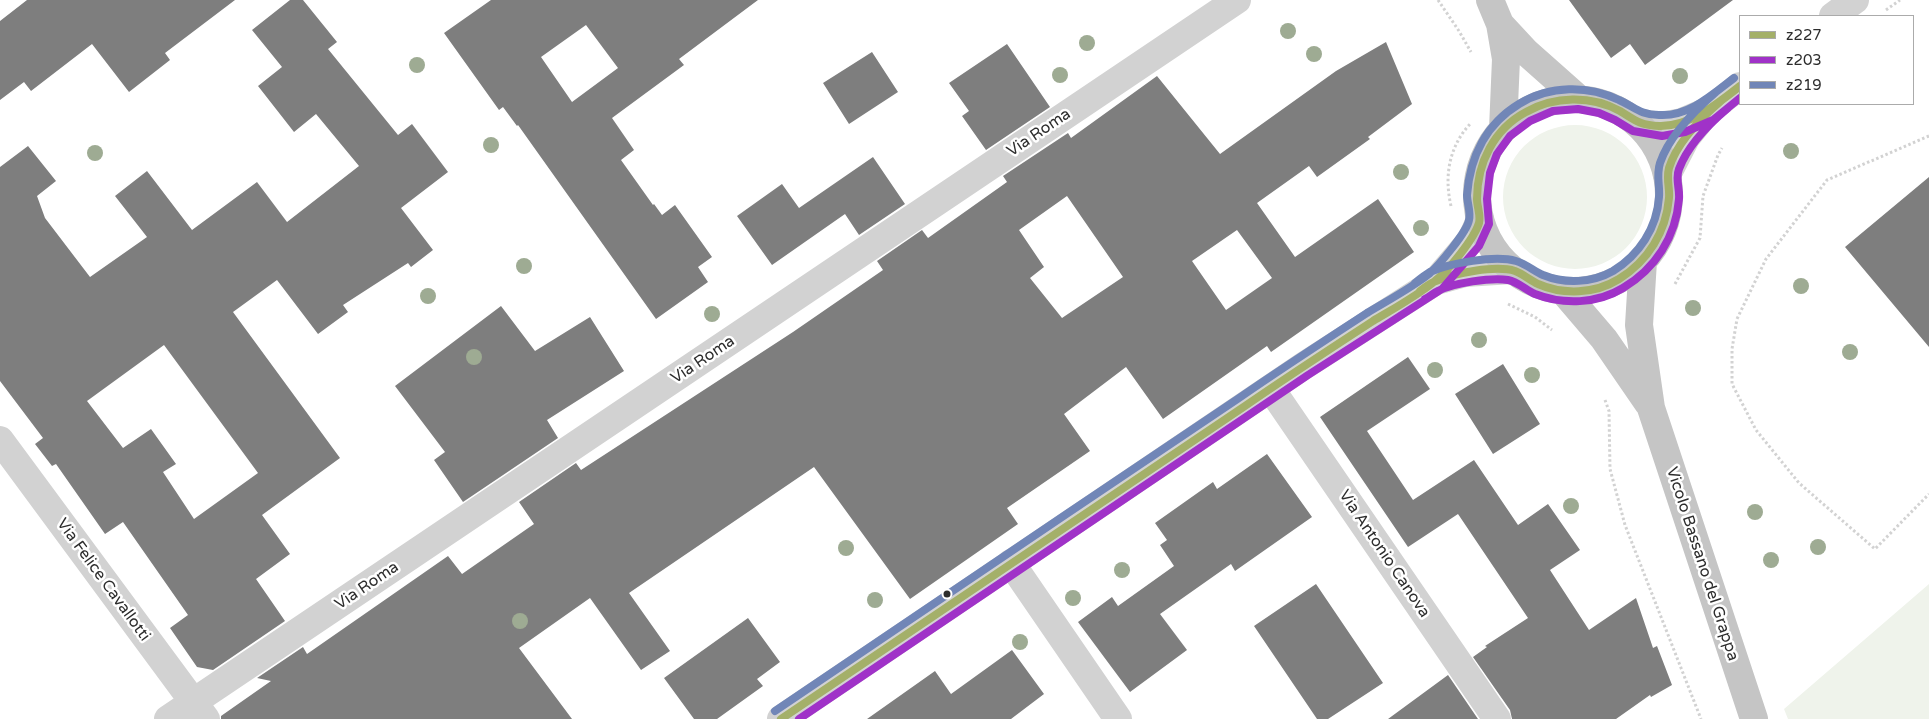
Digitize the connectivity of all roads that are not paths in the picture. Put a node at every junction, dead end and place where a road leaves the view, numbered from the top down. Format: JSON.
{"nodes":[{"id":1,"x":1237,"y":0,"type":"edge"},
{"id":2,"x":1855,"y":0,"type":"edge"},
{"id":3,"x":1495,"y":12,"type":"edge"},
{"id":4,"x":1834,"y":15,"type":"edge"},
{"id":5,"x":1739,"y":87,"type":"edge"},
{"id":6,"x":1579,"y":98,"type":"junction"},
{"id":7,"x":1708,"y":111,"type":"junction"},
{"id":8,"x":1636,"y":122,"type":"junction"},
{"id":9,"x":1503,"y":129,"type":"junction"},
{"id":10,"x":1667,"y":174,"type":"junction"},
{"id":11,"x":1480,"y":220,"type":"junction"},
{"id":12,"x":1643,"y":261,"type":"junction"},
{"id":13,"x":1512,"y":270,"type":"junction"},
{"id":14,"x":1436,"y":281,"type":"junction"},
{"id":15,"x":1564,"y":291,"type":"junction"},
{"id":16,"x":1271,"y":389,"type":"junction"},
{"id":17,"x":1651,"y":408,"type":"junction"},
{"id":18,"x":0,"y":440,"type":"edge"},
{"id":19,"x":1011,"y":563,"type":"junction"},
{"id":20,"x":200,"y":711,"type":"edge"},
{"id":21,"x":168,"y":719,"type":"edge"},
{"id":22,"x":781,"y":719,"type":"edge"},
{"id":23,"x":1118,"y":719,"type":"edge"},
{"id":24,"x":1497,"y":719,"type":"edge"},
{"id":25,"x":1754,"y":719,"type":"edge"}],
"edges":[{"from":1,"to":20,"type":"street","name":"Via Roma"},
{"from":2,"to":4,"type":"street"},
{"from":3,"to":6,"type":"main road"},
{"from":3,"to":9,"type":"main road"},
{"from":5,"to":7,"type":"street"},
{"from":6,"to":8,"type":"main road"},
{"from":6,"to":9,"type":"main road"},
{"from":7,"to":8,"type":"street"},
{"from":7,"to":10,"type":"street"},
{"from":8,"to":10,"type":"main road"},
{"from":9,"to":11,"type":"main road"},
{"from":10,"to":12,"type":"main road"},
{"from":11,"to":13,"type":"main road"},
{"from":11,"to":14,"type":"street"},
{"from":12,"to":15,"type":"main road"},
{"from":12,"to":17,"type":"main road","name":"Vicolo Bassano del Grappa"},
{"from":13,"to":14,"type":"street"},
{"from":13,"to":15,"type":"main road"},
{"from":14,"to":16,"type":"street"},
{"from":15,"to":17,"type":"main road","name":"Vicolo Bassano del Grappa"},
{"from":16,"to":19,"type":"street"},
{"from":16,"to":24,"type":"street","name":"Via Antonio Canova"},
{"from":17,"to":25,"type":"main road","name":"Vicolo Bassano del Grappa"},
{"from":18,"to":20,"type":"street","name":"Via Felice Cavallotti"},
{"from":19,"to":22,"type":"street"},
{"from":19,"to":23,"type":"street"},
{"from":20,"to":21,"type":"street","name":"Via Roma"}]}
